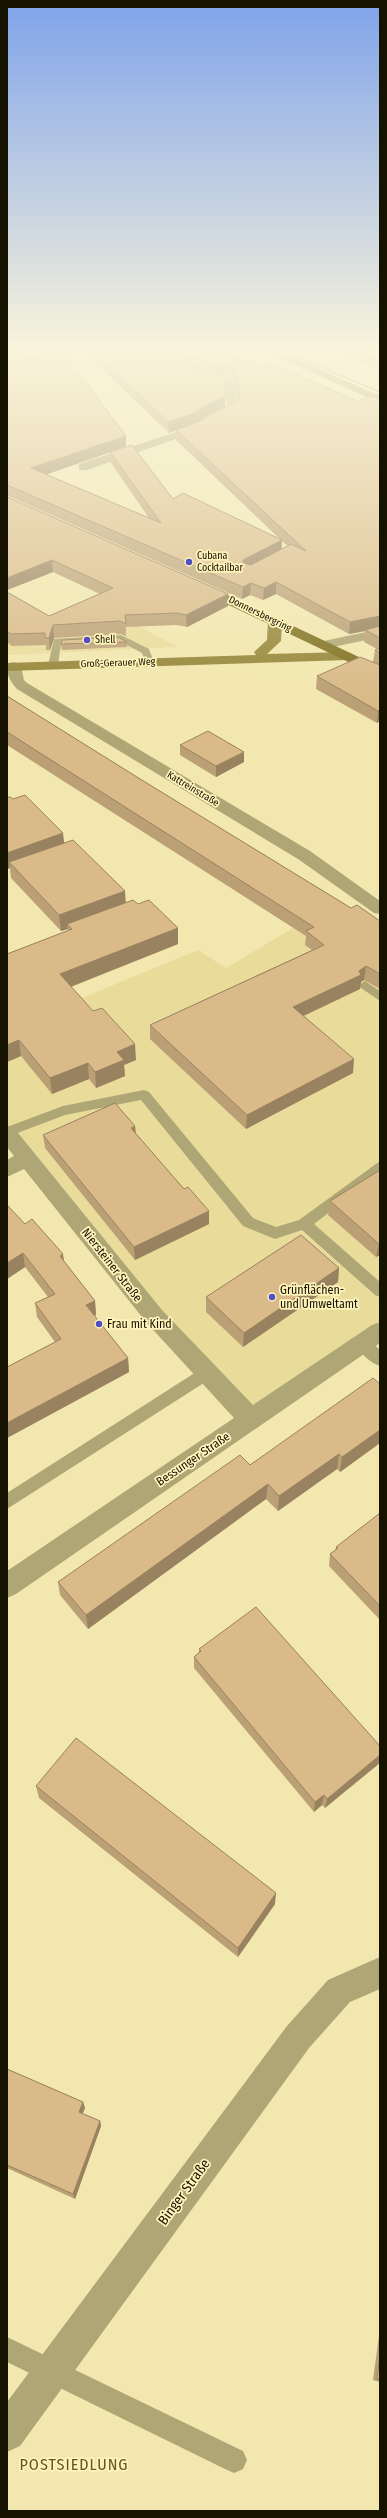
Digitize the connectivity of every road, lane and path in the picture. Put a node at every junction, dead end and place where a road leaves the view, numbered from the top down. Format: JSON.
{"nodes":[{"id":1,"x":90,"y":465,"type":"edge"},
{"id":2,"x":83,"y":467,"type":"edge"},
{"id":3,"x":190,"y":582,"type":"edge"},
{"id":4,"x":275,"y":621,"type":"junction"},
{"id":5,"x":380,"y":634,"type":"edge"},
{"id":6,"x":324,"y":645,"type":"junction"},
{"id":7,"x":261,"y":652,"type":"junction"},
{"id":8,"x":348,"y":656,"type":"junction"},
{"id":9,"x":228,"y":659,"type":"junction"},
{"id":10,"x":149,"y":662,"type":"junction"},
{"id":11,"x":53,"y":665,"type":"junction"},
{"id":12,"x":10,"y":667,"type":"edge"},
{"id":13,"x":380,"y":673,"type":"edge"},
{"id":14,"x":380,"y":909,"type":"edge"},
{"id":15,"x":364,"y":985,"type":"edge"},
{"id":16,"x":380,"y":997,"type":"edge"},
{"id":17,"x":7,"y":1132,"type":"edge"},
{"id":18,"x":27,"y":1158,"type":"junction"},
{"id":19,"x":380,"y":1166,"type":"edge"},
{"id":20,"x":7,"y":1169,"type":"edge"},
{"id":21,"x":304,"y":1224,"type":"junction"},
{"id":22,"x":380,"y":1291,"type":"edge"},
{"id":23,"x":371,"y":1337,"type":"edge"},
{"id":24,"x":380,"y":1360,"type":"edge"},
{"id":25,"x":204,"y":1374,"type":"junction"},
{"id":26,"x":251,"y":1419,"type":"junction"},
{"id":27,"x":7,"y":1502,"type":"edge"},
{"id":28,"x":7,"y":1586,"type":"edge"},
{"id":29,"x":380,"y":1972,"type":"edge"},
{"id":30,"x":7,"y":2349,"type":"edge"},
{"id":31,"x":51,"y":2372,"type":"junction"},
{"id":32,"x":7,"y":2433,"type":"edge"},
{"id":33,"x":234,"y":2460,"type":"dead end"}],
"edges":[{"from":1,"to":2,"type":"street"},
{"from":3,"to":4,"type":"main road","name":"Donnersbergring"},
{"from":4,"to":6,"type":"main road","name":"Donnersbergring"},
{"from":4,"to":7,"type":"main road"},
{"from":5,"to":6,"type":"street"},
{"from":5,"to":8,"type":"street"},
{"from":6,"to":7,"type":"main road","name":"Groß-Gerauer Weg"},
{"from":6,"to":8,"type":"main road","name":"Donnersbergring"},
{"from":7,"to":9,"type":"main road","name":"Groß-Gerauer Weg"},
{"from":8,"to":9,"type":"main road","name":"Groß-Gerauer Weg"},
{"from":8,"to":13,"type":"main road","name":"Donnersbergring"},
{"from":9,"to":10,"type":"main road","name":"Groß-Gerauer Weg"},
{"from":10,"to":11,"type":"main road","name":"Groß-Gerauer Weg"},
{"from":10,"to":11,"type":"lane"},
{"from":11,"to":12,"type":"main road","name":"Groß-Gerauer Weg"},
{"from":12,"to":14,"type":"street","name":"Kattreinstraße"},
{"from":15,"to":16,"type":"lane"},
{"from":17,"to":18,"type":"street","name":"Niersteiner Straße"},
{"from":17,"to":21,"type":"lane"},
{"from":18,"to":20,"type":"street"},
{"from":18,"to":25,"type":"street","name":"Niersteiner Straße"},
{"from":19,"to":21,"type":"lane"},
{"from":21,"to":22,"type":"lane"},
{"from":23,"to":24,"type":"lane"},
{"from":23,"to":26,"type":"street","name":"Bessunger Straße"},
{"from":25,"to":26,"type":"street","name":"Niersteiner Straße"},
{"from":25,"to":27,"type":"lane"},
{"from":26,"to":28,"type":"street","name":"Bessunger Straße"},
{"from":29,"to":31,"type":"street","name":"Binger Straße"},
{"from":30,"to":31,"type":"lane"},
{"from":31,"to":32,"type":"street","name":"Binger Straße"},
{"from":31,"to":33,"type":"lane"}]}
